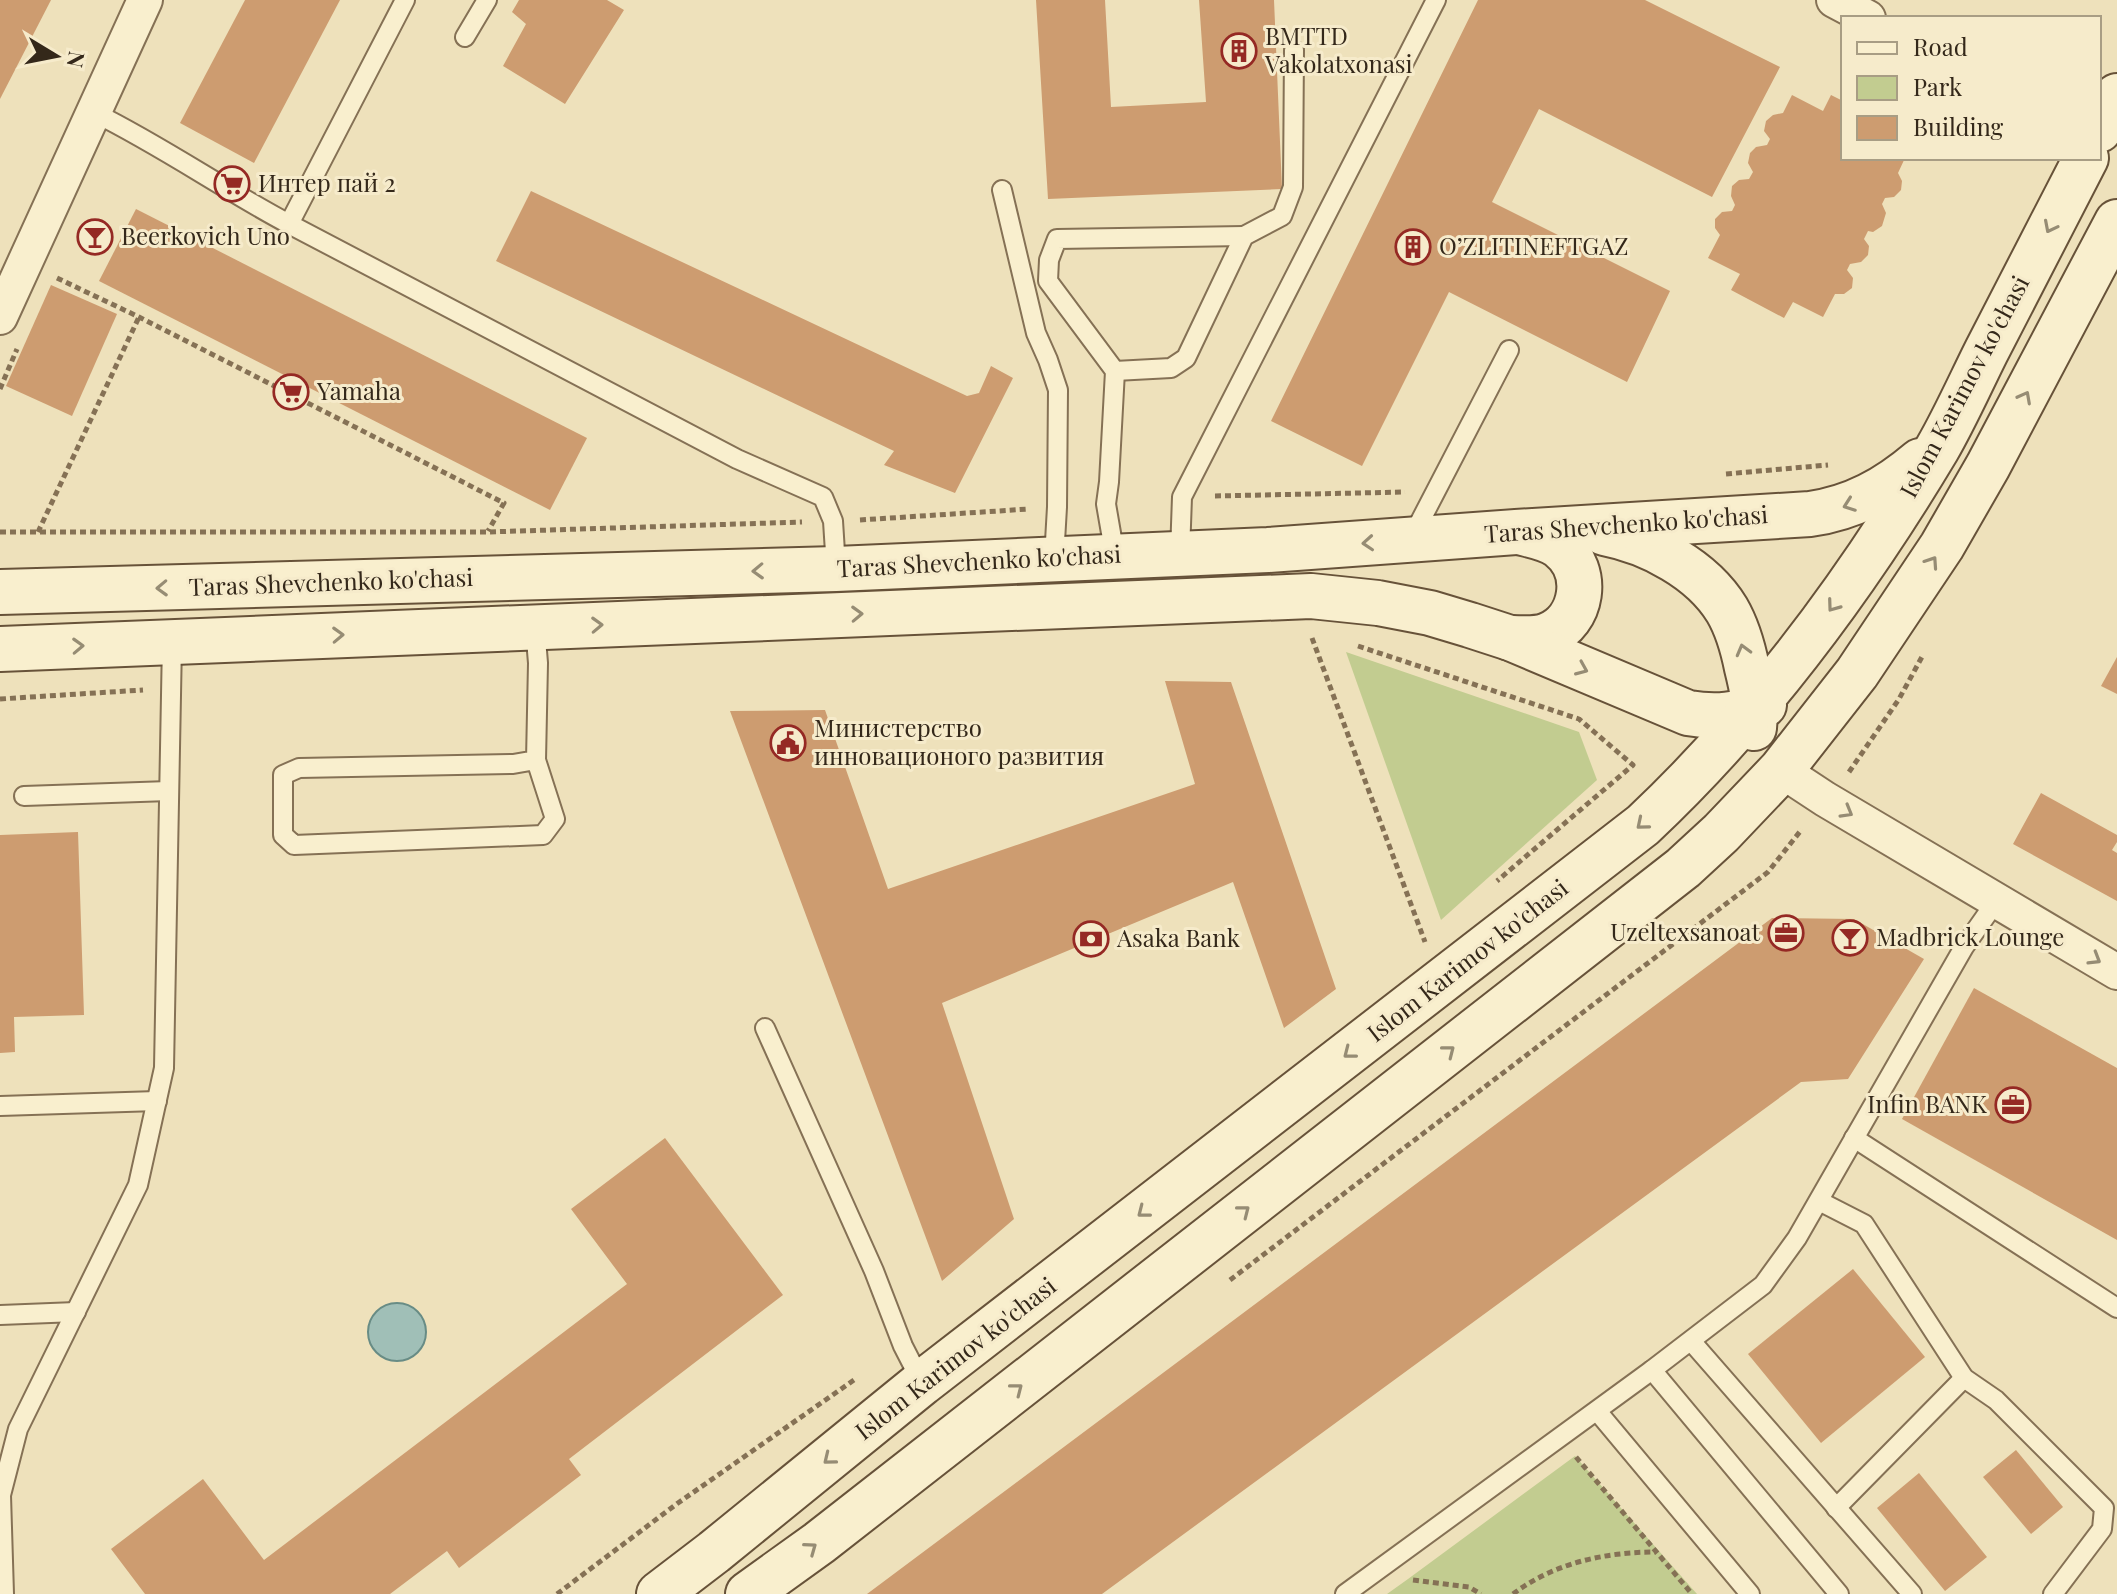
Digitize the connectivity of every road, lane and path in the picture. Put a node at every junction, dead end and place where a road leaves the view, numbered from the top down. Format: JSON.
{"nodes":[{"id":1,"x":145,"y":0,"type":"edge"},
{"id":2,"x":405,"y":0,"type":"edge"},
{"id":3,"x":487,"y":0,"type":"edge"},
{"id":4,"x":1834,"y":0,"type":"edge"},
{"id":5,"x":1430,"y":2,"type":"edge"},
{"id":6,"x":1864,"y":16,"type":"edge"},
{"id":7,"x":465,"y":37,"type":"dead end"},
{"id":8,"x":1294,"y":50,"type":"dead end"},
{"id":9,"x":2117,"y":96,"type":"edge"},
{"id":10,"x":95,"y":113,"type":"junction"},
{"id":11,"x":2101,"y":126,"type":"edge"},
{"id":12,"x":2085,"y":160,"type":"edge"},
{"id":13,"x":1002,"y":190,"type":"dead end"},
{"id":14,"x":2117,"y":222,"type":"edge"},
{"id":15,"x":289,"y":224,"type":"junction"},
{"id":16,"x":1244,"y":236,"type":"junction"},
{"id":17,"x":51,"y":275,"type":"dead end"},
{"id":18,"x":0,"y":317,"type":"edge"},
{"id":19,"x":139,"y":317,"type":"junction"},
{"id":20,"x":1509,"y":350,"type":"dead end"},
{"id":21,"x":1115,"y":371,"type":"junction"},
{"id":22,"x":1938,"y":447,"type":"junction"},
{"id":23,"x":1842,"y":463,"type":"dead end"},
{"id":24,"x":1714,"y":475,"type":"dead end"},
{"id":25,"x":1438,"y":491,"type":"junction"},
{"id":26,"x":1182,"y":497,"type":"junction"},
{"id":27,"x":1057,"y":507,"type":"junction"},
{"id":28,"x":833,"y":521,"type":"junction"},
{"id":29,"x":1579,"y":529,"type":"junction"},
{"id":30,"x":0,"y":532,"type":"edge"},
{"id":31,"x":38,"y":532,"type":"junction"},
{"id":32,"x":487,"y":532,"type":"junction"},
{"id":33,"x":1516,"y":532,"type":"junction"},
{"id":34,"x":1411,"y":540,"type":"junction"},
{"id":35,"x":1180,"y":553,"type":"junction"},
{"id":36,"x":1115,"y":556,"type":"junction"},
{"id":37,"x":1054,"y":559,"type":"junction"},
{"id":38,"x":836,"y":569,"type":"junction"},
{"id":39,"x":0,"y":592,"type":"edge"},
{"id":40,"x":535,"y":627,"type":"junction"},
{"id":41,"x":1321,"y":637,"type":"dead end"},
{"id":42,"x":1510,"y":638,"type":"junction"},
{"id":43,"x":172,"y":642,"type":"junction"},
{"id":44,"x":1346,"y":642,"type":"dead end"},
{"id":45,"x":0,"y":649,"type":"edge"},
{"id":46,"x":1857,"y":673,"type":"junction"},
{"id":47,"x":171,"y":688,"type":"junction"},
{"id":48,"x":1648,"y":697,"type":"junction"},
{"id":49,"x":0,"y":699,"type":"edge"},
{"id":50,"x":1755,"y":708,"type":"junction"},
{"id":51,"x":1625,"y":757,"type":"dead end"},
{"id":52,"x":536,"y":760,"type":"junction"},
{"id":53,"x":1781,"y":770,"type":"junction"},
{"id":54,"x":169,"y":791,"type":"junction"},
{"id":55,"x":1678,"y":792,"type":"junction"},
{"id":56,"x":24,"y":796,"type":"dead end"},
{"id":57,"x":1721,"y":833,"type":"junction"},
{"id":58,"x":1997,"y":900,"type":"junction"},
{"id":59,"x":1425,"y":942,"type":"dead end"},
{"id":60,"x":2117,"y":972,"type":"edge"},
{"id":61,"x":765,"y":1028,"type":"dead end"},
{"id":62,"x":157,"y":1101,"type":"junction"},
{"id":63,"x":0,"y":1106,"type":"edge"},
{"id":64,"x":1854,"y":1138,"type":"junction"},
{"id":65,"x":1819,"y":1201,"type":"junction"},
{"id":66,"x":2117,"y":1308,"type":"edge"},
{"id":67,"x":76,"y":1312,"type":"junction"},
{"id":68,"x":0,"y":1315,"type":"edge"},
{"id":69,"x":1691,"y":1341,"type":"junction"},
{"id":70,"x":1652,"y":1370,"type":"junction"},
{"id":71,"x":1964,"y":1378,"type":"junction"},
{"id":72,"x":922,"y":1383,"type":"junction"},
{"id":73,"x":1597,"y":1411,"type":"junction"},
{"id":74,"x":1575,"y":1456,"type":"dead end"},
{"id":75,"x":1836,"y":1508,"type":"junction"},
{"id":76,"x":1659,"y":1552,"type":"junction"},
{"id":77,"x":1408,"y":1579,"type":"dead end"},
{"id":78,"x":4,"y":1594,"type":"edge"},
{"id":79,"x":659,"y":1594,"type":"edge"},
{"id":80,"x":748,"y":1594,"type":"edge"},
{"id":81,"x":1345,"y":1594,"type":"edge"},
{"id":82,"x":1481,"y":1594,"type":"edge"},
{"id":83,"x":1513,"y":1594,"type":"edge"},
{"id":84,"x":1692,"y":1594,"type":"edge"},
{"id":85,"x":1750,"y":1594,"type":"edge"},
{"id":86,"x":1839,"y":1594,"type":"edge"},
{"id":87,"x":1912,"y":1594,"type":"edge"},
{"id":88,"x":2053,"y":1594,"type":"edge"}],
"edges":[{"from":1,"to":10,"type":"street"},
{"from":2,"to":15,"type":"lane"},
{"from":3,"to":7,"type":"lane"},
{"from":4,"to":6,"type":"street"},
{"from":5,"to":26,"type":"lane"},
{"from":8,"to":16,"type":"lane"},
{"from":9,"to":11,"type":"main road"},
{"from":10,"to":15,"type":"lane"},
{"from":10,"to":18,"type":"street"},
{"from":12,"to":22,"type":"main road","name":"Islom Karimov ko'chasi","one_way":true},
{"from":13,"to":27,"type":"lane"},
{"from":46,"to":14,"type":"main road","one_way":true},
{"from":15,"to":28,"type":"lane"},
{"from":16,"to":21,"type":"lane"},
{"from":16,"to":21,"type":"lane"},
{"from":17,"to":19,"type":"path"},
{"from":19,"to":31,"type":"path"},
{"from":19,"to":32,"type":"path"},
{"from":20,"to":25,"type":"lane"},
{"from":21,"to":36,"type":"lane"},
{"from":22,"to":29,"type":"main road","name":"Taras Shevchenko ko'chasi","one_way":true},
{"from":22,"to":50,"type":"main road","name":"Islom Karimov ko'chasi","one_way":true},
{"from":23,"to":24,"type":"path"},
{"from":25,"to":26,"type":"path"},
{"from":25,"to":34,"type":"lane"},
{"from":26,"to":35,"type":"lane"},
{"from":27,"to":28,"type":"path"},
{"from":27,"to":37,"type":"lane"},
{"from":28,"to":32,"type":"path"},
{"from":28,"to":38,"type":"lane"},
{"from":29,"to":33,"type":"main road","name":"Taras Shevchenko ko'chasi"},
{"from":50,"to":29,"type":"main road","one_way":true},
{"from":30,"to":31,"type":"path"},
{"from":31,"to":32,"type":"path"},
{"from":33,"to":34,"type":"main road","name":"Taras Shevchenko ko'chasi"},
{"from":33,"to":42,"type":"main road"},
{"from":34,"to":35,"type":"main road","name":"Taras Shevchenko ko'chasi","one_way":true},
{"from":35,"to":36,"type":"main road","name":"Taras Shevchenko ko'chasi"},
{"from":36,"to":37,"type":"main road","name":"Taras Shevchenko ko'chasi"},
{"from":37,"to":38,"type":"main road","name":"Taras Shevchenko ko'chasi"},
{"from":38,"to":39,"type":"main road","name":"Taras Shevchenko ko'chasi","one_way":true},
{"from":40,"to":42,"type":"main road","name":"Taras Shevchenko ko'chasi","one_way":true},
{"from":43,"to":40,"type":"main road","name":"Taras Shevchenko ko'chasi","one_way":true},
{"from":40,"to":52,"type":"lane"},
{"from":41,"to":59,"type":"path"},
{"from":42,"to":48,"type":"main road","name":"Taras Shevchenko ko'chasi","one_way":true},
{"from":45,"to":43,"type":"main road","name":"Taras Shevchenko ko'chasi","one_way":true},
{"from":43,"to":47,"type":"lane"},
{"from":44,"to":51,"type":"path"},
{"from":46,"to":50,"type":"main road","name":"Taras Shevchenko ko'chasi"},
{"from":46,"to":53,"type":"main road"},
{"from":47,"to":49,"type":"path"},
{"from":47,"to":54,"type":"lane"},
{"from":48,"to":50,"type":"main road","name":"Taras Shevchenko ko'chasi"},
{"from":48,"to":55,"type":"main road","name":"Taras Shevchenko ko'chasi"},
{"from":50,"to":55,"type":"main road","name":"Islom Karimov ko'chasi"},
{"from":50,"to":57,"type":"main road"},
{"from":52,"to":52,"type":"lane"},
{"from":53,"to":57,"type":"main road"},
{"from":53,"to":58,"type":"street","one_way":true},
{"from":54,"to":56,"type":"lane"},
{"from":54,"to":62,"type":"lane"},
{"from":55,"to":72,"type":"main road","name":"Islom Karimov ko'chasi","one_way":true},
{"from":80,"to":57,"type":"main road","one_way":true},
{"from":58,"to":60,"type":"street","one_way":true},
{"from":58,"to":64,"type":"lane"},
{"from":61,"to":72,"type":"lane"},
{"from":62,"to":63,"type":"lane"},
{"from":62,"to":67,"type":"lane"},
{"from":64,"to":65,"type":"lane"},
{"from":64,"to":66,"type":"lane"},
{"from":65,"to":69,"type":"lane"},
{"from":65,"to":71,"type":"lane"},
{"from":67,"to":68,"type":"lane"},
{"from":67,"to":78,"type":"lane"},
{"from":69,"to":70,"type":"lane"},
{"from":69,"to":75,"type":"lane"},
{"from":70,"to":73,"type":"lane"},
{"from":70,"to":86,"type":"lane"},
{"from":71,"to":75,"type":"lane"},
{"from":71,"to":88,"type":"lane"},
{"from":72,"to":79,"type":"main road","name":"Islom Karimov ko'chasi","one_way":true},
{"from":73,"to":81,"type":"lane"},
{"from":73,"to":85,"type":"lane"},
{"from":74,"to":76,"type":"path"},
{"from":75,"to":87,"type":"lane"},
{"from":76,"to":83,"type":"path"},
{"from":76,"to":84,"type":"path"},
{"from":77,"to":82,"type":"path"}]}
